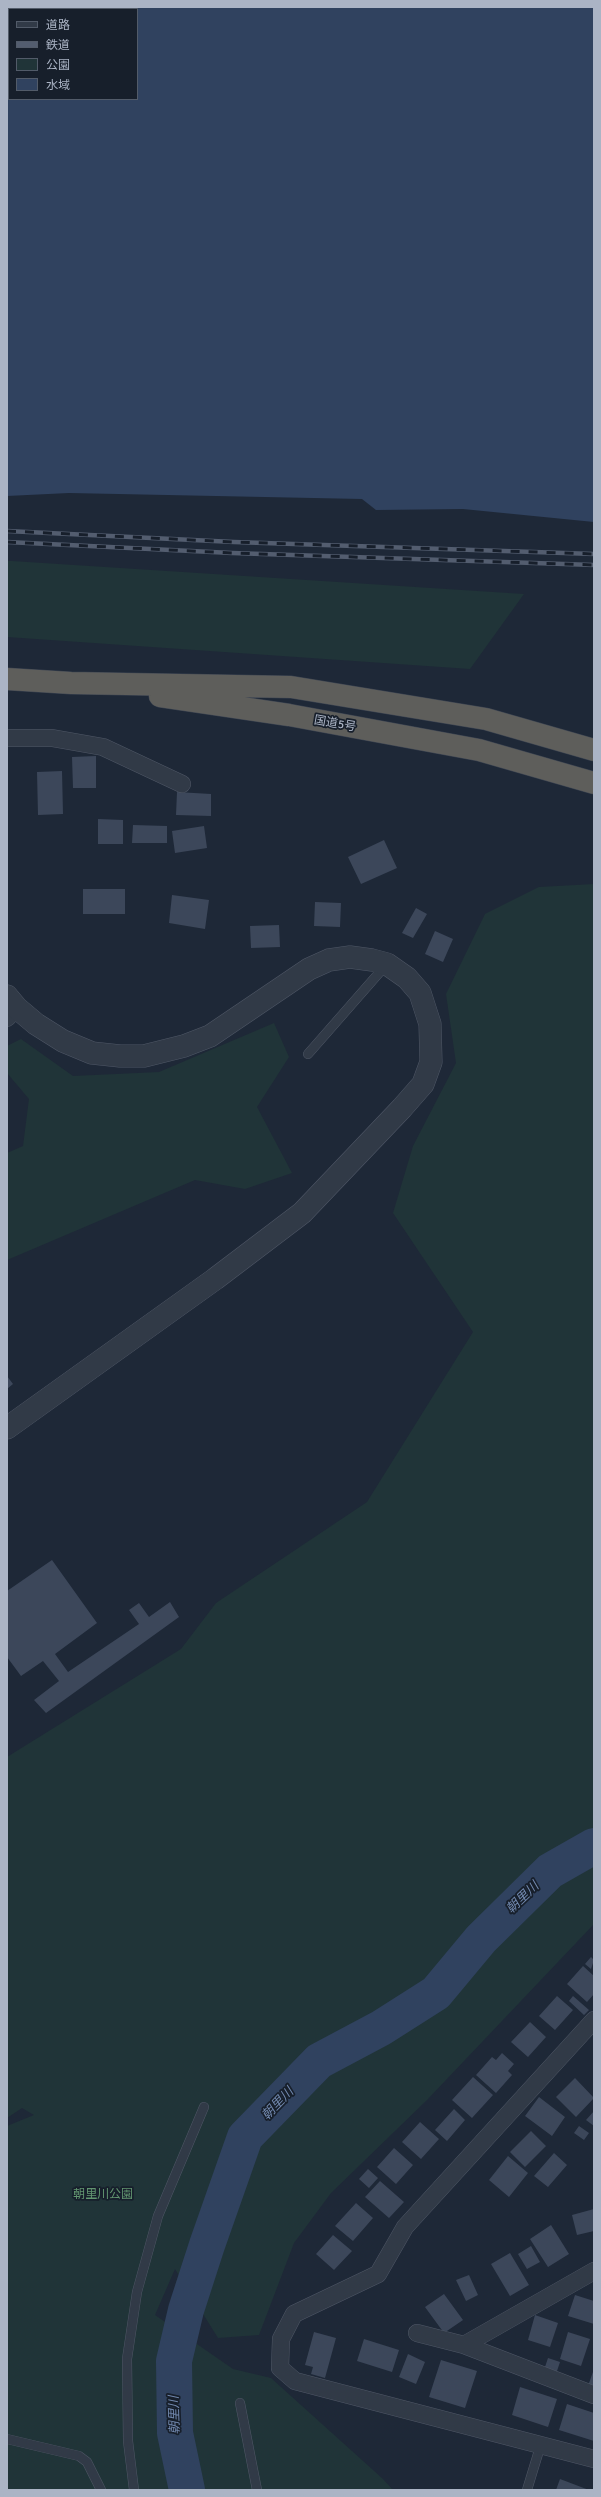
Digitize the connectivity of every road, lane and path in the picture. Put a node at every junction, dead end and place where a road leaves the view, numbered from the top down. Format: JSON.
{"nodes":[{"id":1,"x":7,"y":679,"type":"edge"},
{"id":2,"x":71,"y":683,"type":"junction"},
{"id":3,"x":7,"y":738,"type":"edge"},
{"id":4,"x":594,"y":750,"type":"edge"},
{"id":5,"x":594,"y":783,"type":"edge"},
{"id":6,"x":182,"y":784,"type":"dead end"},
{"id":7,"x":387,"y":964,"type":"junction"},
{"id":8,"x":10,"y":1007,"type":"edge"},
{"id":9,"x":308,"y":1054,"type":"dead end"},
{"id":10,"x":7,"y":1428,"type":"edge"},
{"id":11,"x":594,"y":2020,"type":"edge"},
{"id":12,"x":204,"y":2107,"type":"dead end"},
{"id":13,"x":594,"y":2271,"type":"edge"},
{"id":14,"x":417,"y":2333,"type":"dead end"},
{"id":15,"x":464,"y":2346,"type":"junction"},
{"id":16,"x":594,"y":2395,"type":"edge"},
{"id":17,"x":240,"y":2403,"type":"dead end"},
{"id":18,"x":7,"y":2439,"type":"edge"},
{"id":19,"x":541,"y":2444,"type":"junction"},
{"id":20,"x":594,"y":2459,"type":"edge"},
{"id":21,"x":101,"y":2490,"type":"edge"},
{"id":22,"x":134,"y":2490,"type":"edge"},
{"id":23,"x":257,"y":2490,"type":"edge"},
{"id":24,"x":527,"y":2490,"type":"edge"}],
"edges":[{"from":1,"to":2,"type":"highway","name":"国道5号"},
{"from":2,"to":4,"type":"highway","name":"国道5号"},
{"from":2,"to":5,"type":"highway","name":"国道5号"},
{"from":3,"to":6,"type":"street"},
{"from":7,"to":8,"type":"street"},
{"from":7,"to":9,"type":"lane"},
{"from":7,"to":10,"type":"street"},
{"from":11,"to":19,"type":"street"},
{"from":12,"to":22,"type":"lane"},
{"from":13,"to":15,"type":"street"},
{"from":14,"to":15,"type":"street"},
{"from":15,"to":16,"type":"street"},
{"from":17,"to":23,"type":"lane"},
{"from":18,"to":21,"type":"lane"},
{"from":19,"to":20,"type":"street"},
{"from":19,"to":24,"type":"lane"}]}
